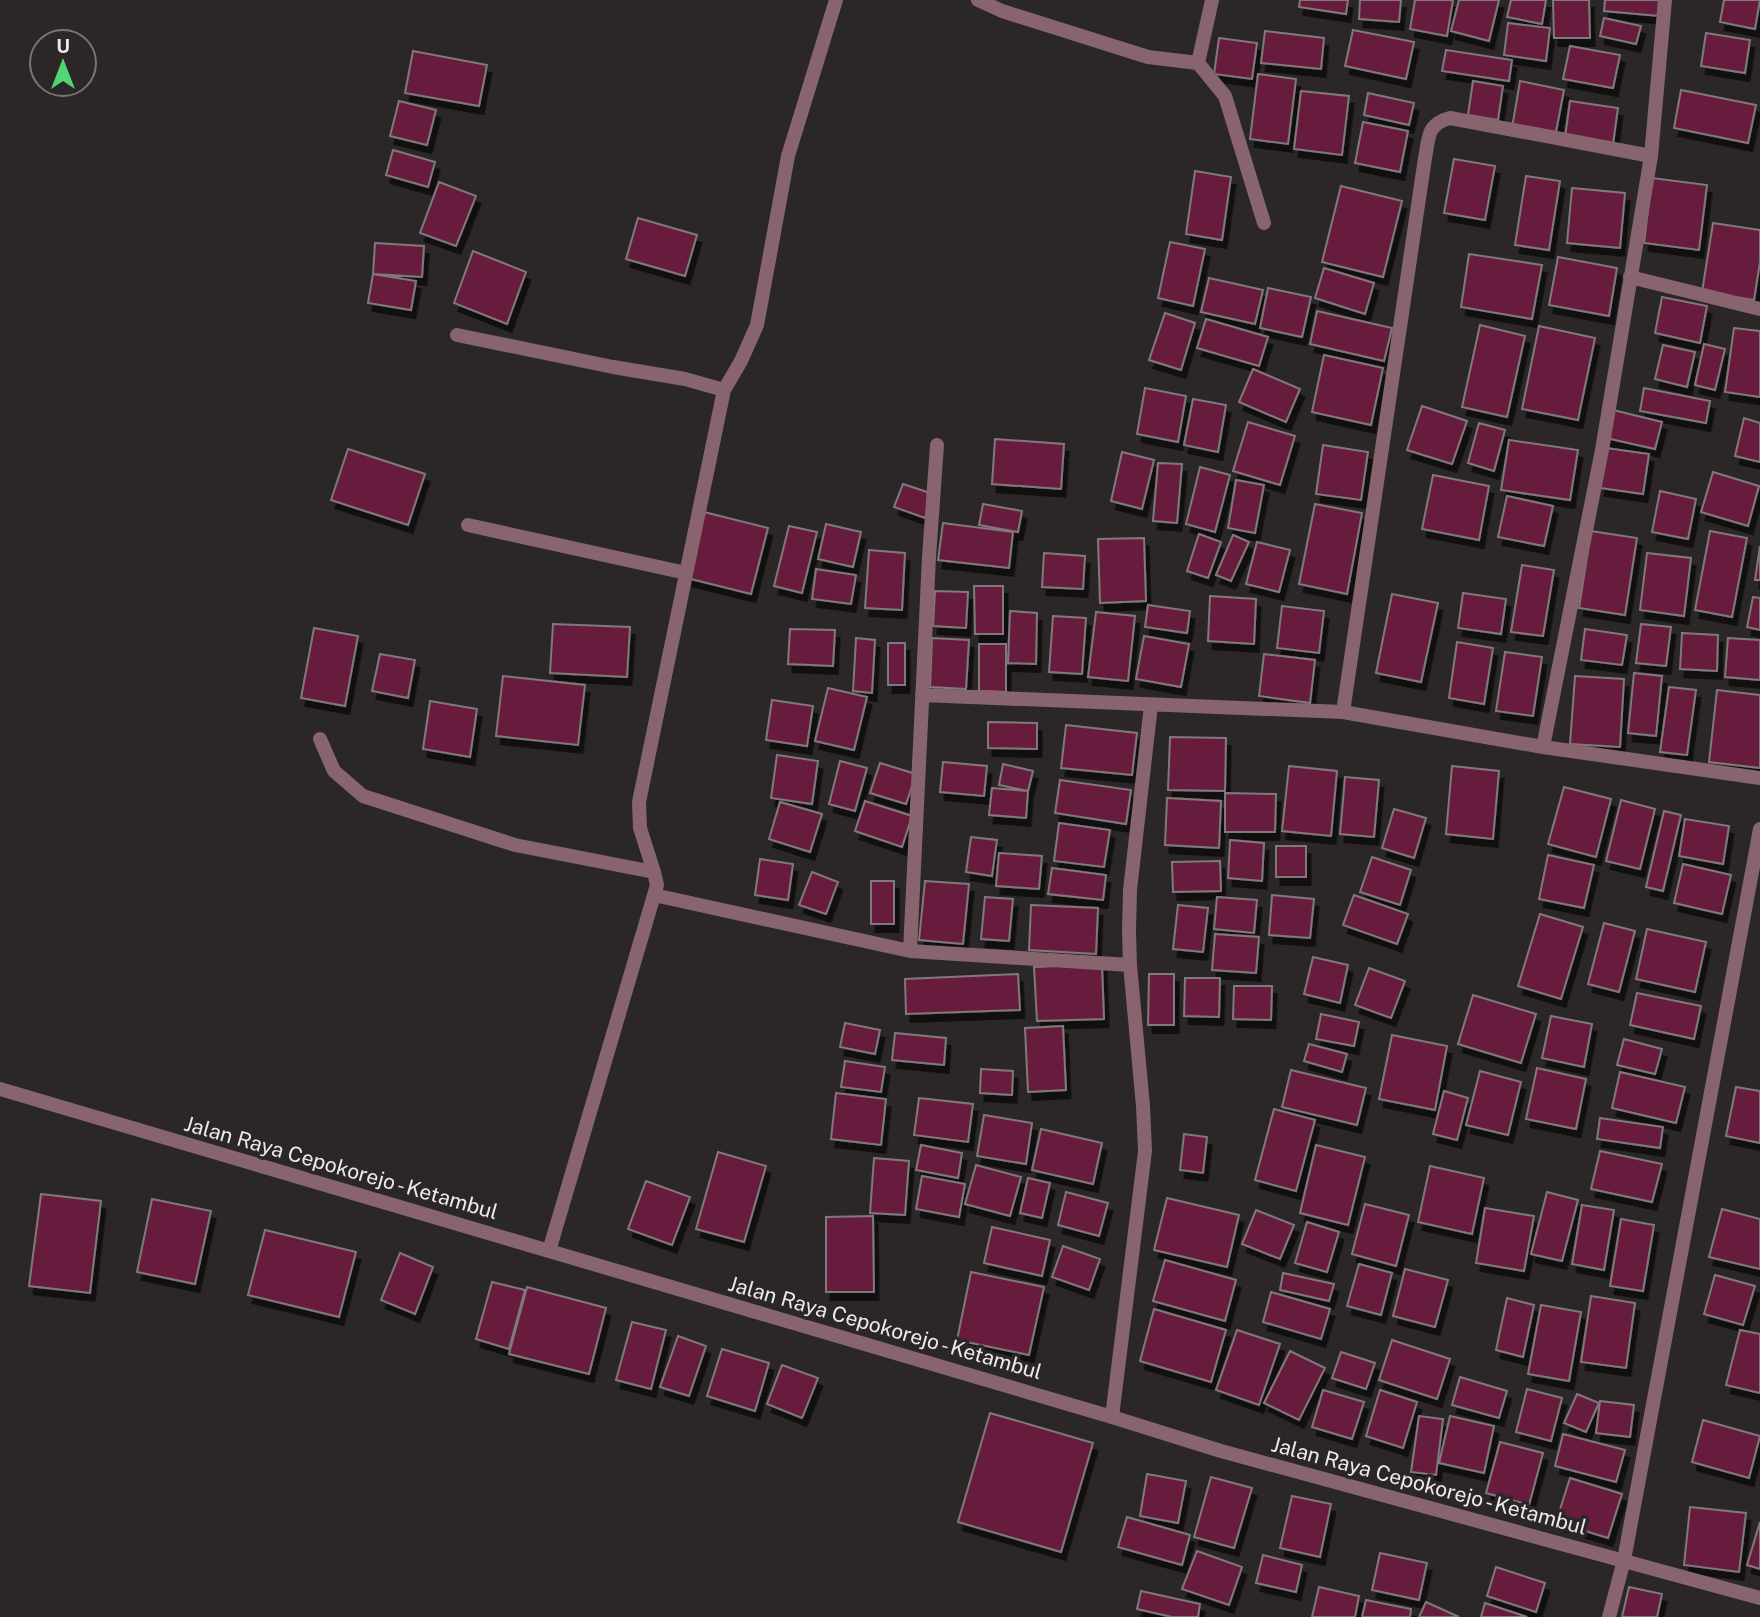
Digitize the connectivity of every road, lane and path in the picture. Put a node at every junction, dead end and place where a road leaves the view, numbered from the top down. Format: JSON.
{"nodes":[{"id":1,"x":836,"y":0,"type":"edge"},
{"id":2,"x":978,"y":0,"type":"edge"},
{"id":3,"x":1212,"y":0,"type":"edge"},
{"id":4,"x":1665,"y":0,"type":"edge"},
{"id":5,"x":1198,"y":63,"type":"junction"},
{"id":6,"x":1651,"y":156,"type":"junction"},
{"id":7,"x":1264,"y":223,"type":"dead end"},
{"id":8,"x":1630,"y":277,"type":"junction"},
{"id":9,"x":1760,"y":309,"type":"edge"},
{"id":10,"x":457,"y":335,"type":"dead end"},
{"id":11,"x":724,"y":390,"type":"junction"},
{"id":12,"x":937,"y":445,"type":"dead end"},
{"id":13,"x":468,"y":525,"type":"dead end"},
{"id":14,"x":686,"y":573,"type":"junction"},
{"id":15,"x":922,"y":695,"type":"junction"},
{"id":16,"x":1151,"y":705,"type":"junction"},
{"id":17,"x":1343,"y":712,"type":"junction"},
{"id":18,"x":320,"y":739,"type":"dead end"},
{"id":19,"x":1544,"y":747,"type":"junction"},
{"id":20,"x":1760,"y":778,"type":"edge"},
{"id":21,"x":1760,"y":830,"type":"edge"},
{"id":22,"x":654,"y":872,"type":"junction"},
{"id":23,"x":654,"y":895,"type":"junction"},
{"id":24,"x":909,"y":951,"type":"junction"},
{"id":25,"x":1130,"y":965,"type":"junction"},
{"id":26,"x":0,"y":1089,"type":"edge"},
{"id":27,"x":549,"y":1251,"type":"junction"},
{"id":28,"x":1112,"y":1417,"type":"junction"},
{"id":29,"x":1624,"y":1560,"type":"junction"},
{"id":30,"x":1760,"y":1598,"type":"edge"},
{"id":31,"x":1609,"y":1617,"type":"edge"}],
"edges":[{"from":1,"to":11,"type":"street"},
{"from":2,"to":5,"type":"street"},
{"from":3,"to":5,"type":"street"},
{"from":4,"to":6,"type":"street"},
{"from":5,"to":7,"type":"street"},
{"from":6,"to":8,"type":"street"},
{"from":6,"to":17,"type":"street"},
{"from":8,"to":9,"type":"street"},
{"from":8,"to":19,"type":"street"},
{"from":10,"to":11,"type":"street"},
{"from":11,"to":14,"type":"street"},
{"from":12,"to":15,"type":"street"},
{"from":13,"to":14,"type":"street"},
{"from":14,"to":22,"type":"street"},
{"from":15,"to":16,"type":"street"},
{"from":15,"to":24,"type":"street"},
{"from":16,"to":17,"type":"street"},
{"from":16,"to":25,"type":"street"},
{"from":17,"to":19,"type":"street"},
{"from":18,"to":22,"type":"street"},
{"from":19,"to":20,"type":"street"},
{"from":21,"to":29,"type":"street"},
{"from":22,"to":23,"type":"street"},
{"from":23,"to":24,"type":"street"},
{"from":23,"to":27,"type":"street"},
{"from":24,"to":25,"type":"street"},
{"from":25,"to":28,"type":"street"},
{"from":26,"to":27,"type":"street","name":"Jalan Raya Cepokorejo - Ketambul"},
{"from":27,"to":28,"type":"street","name":"Jalan Raya Cepokorejo - Ketambul"},
{"from":28,"to":29,"type":"street","name":"Jalan Raya Cepokorejo - Ketambul"},
{"from":29,"to":30,"type":"street","name":"Jalan Raya Cepokorejo - Ketambul"},
{"from":29,"to":31,"type":"street"}]}
